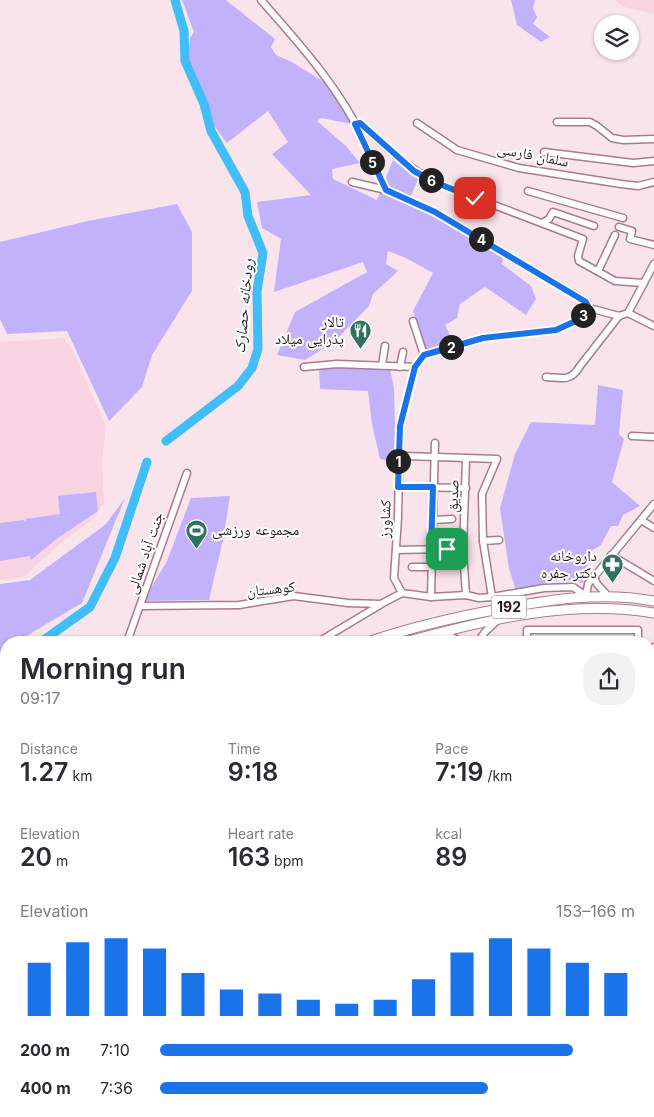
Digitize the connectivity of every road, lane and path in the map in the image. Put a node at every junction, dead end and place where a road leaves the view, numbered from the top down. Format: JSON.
{"nodes":[{"id":1,"x":261,"y":0,"type":"edge"},
{"id":2,"x":557,"y":122,"type":"dead end"},
{"id":3,"x":417,"y":123,"type":"dead end"},
{"id":4,"x":355,"y":124,"type":"junction"},
{"id":5,"x":654,"y":139,"type":"edge"},
{"id":6,"x":544,"y":152,"type":"dead end"},
{"id":7,"x":654,"y":161,"type":"edge"},
{"id":8,"x":352,"y":182,"type":"dead end"},
{"id":9,"x":654,"y":182,"type":"edge"},
{"id":10,"x":386,"y":190,"type":"junction"},
{"id":11,"x":528,"y":192,"type":"dead end"},
{"id":12,"x":623,"y":218,"type":"dead end"},
{"id":13,"x":542,"y":224,"type":"junction"},
{"id":14,"x":594,"y":226,"type":"dead end"},
{"id":15,"x":619,"y":226,"type":"dead end"},
{"id":16,"x":615,"y":235,"type":"dead end"},
{"id":17,"x":654,"y":245,"type":"edge"},
{"id":18,"x":654,"y":264,"type":"edge"},
{"id":19,"x":598,"y":271,"type":"junction"},
{"id":20,"x":644,"y":283,"type":"junction"},
{"id":21,"x":589,"y":308,"type":"junction"},
{"id":22,"x":628,"y":313,"type":"junction"},
{"id":23,"x":619,"y":316,"type":"junction"},
{"id":24,"x":413,"y":321,"type":"dead end"},
{"id":25,"x":654,"y":326,"type":"edge"},
{"id":26,"x":385,"y":346,"type":"dead end"},
{"id":27,"x":403,"y":352,"type":"dead end"},
{"id":28,"x":424,"y":355,"type":"junction"},
{"id":29,"x":382,"y":365,"type":"junction"},
{"id":30,"x":304,"y":367,"type":"dead end"},
{"id":31,"x":400,"y":367,"type":"junction"},
{"id":32,"x":415,"y":367,"type":"junction"},
{"id":33,"x":546,"y":377,"type":"dead end"},
{"id":34,"x":632,"y":436,"type":"dead end"},
{"id":35,"x":654,"y":437,"type":"edge"},
{"id":36,"x":435,"y":442,"type":"dead end"},
{"id":37,"x":405,"y":456,"type":"dead end"},
{"id":38,"x":434,"y":457,"type":"junction"},
{"id":39,"x":466,"y":459,"type":"junction"},
{"id":40,"x":187,"y":473,"type":"dead end"},
{"id":41,"x":398,"y":487,"type":"junction"},
{"id":42,"x":433,"y":487,"type":"junction"},
{"id":43,"x":466,"y":488,"type":"junction"},
{"id":44,"x":654,"y":504,"type":"edge"},
{"id":45,"x":432,"y":520,"type":"junction"},
{"id":46,"x":452,"y":520,"type":"dead end"},
{"id":47,"x":641,"y":520,"type":"junction"},
{"id":48,"x":654,"y":528,"type":"edge"},
{"id":49,"x":499,"y":540,"type":"dead end"},
{"id":50,"x":483,"y":541,"type":"junction"},
{"id":51,"x":396,"y":550,"type":"junction"},
{"id":52,"x":431,"y":550,"type":"junction"},
{"id":53,"x":463,"y":550,"type":"junction"},
{"id":54,"x":611,"y":556,"type":"junction"},
{"id":55,"x":412,"y":567,"type":"dead end"},
{"id":56,"x":430,"y":567,"type":"junction"},
{"id":57,"x":594,"y":577,"type":"junction"},
{"id":58,"x":654,"y":581,"type":"edge"},
{"id":59,"x":402,"y":593,"type":"junction"},
{"id":60,"x":466,"y":595,"type":"junction"},
{"id":61,"x":586,"y":596,"type":"junction"},
{"id":62,"x":431,"y":597,"type":"junction"},
{"id":63,"x":492,"y":597,"type":"junction"},
{"id":64,"x":609,"y":597,"type":"junction"},
{"id":65,"x":654,"y":601,"type":"edge"},
{"id":66,"x":381,"y":604,"type":"junction"},
{"id":67,"x":141,"y":606,"type":"junction"},
{"id":68,"x":654,"y":613,"type":"edge"},
{"id":69,"x":499,"y":619,"type":"junction"},
{"id":70,"x":442,"y":632,"type":"junction"},
{"id":71,"x":129,"y":636,"type":"edge"},
{"id":72,"x":328,"y":636,"type":"edge"},
{"id":73,"x":387,"y":636,"type":"edge"},
{"id":74,"x":427,"y":636,"type":"edge"},
{"id":75,"x":450,"y":636,"type":"edge"},
{"id":76,"x":482,"y":636,"type":"edge"},
{"id":77,"x":527,"y":636,"type":"edge"},
{"id":78,"x":638,"y":636,"type":"edge"}],
"edges":[{"from":1,"to":4,"type":"street"},
{"from":2,"to":5,"type":"street"},
{"from":3,"to":9,"type":"street","name":"سلمان فارسی"},
{"from":4,"to":10,"type":"street"},
{"from":4,"to":13,"type":"street"},
{"from":6,"to":7,"type":"street"},
{"from":8,"to":10,"type":"street"},
{"from":10,"to":21,"type":"street"},
{"from":11,"to":12,"type":"street"},
{"from":13,"to":14,"type":"street"},
{"from":13,"to":19,"type":"street"},
{"from":15,"to":17,"type":"street"},
{"from":16,"to":19,"type":"street"},
{"from":18,"to":20,"type":"street"},
{"from":19,"to":20,"type":"street"},
{"from":20,"to":22,"type":"street"},
{"from":21,"to":23,"type":"street"},
{"from":21,"to":28,"type":"street"},
{"from":22,"to":23,"type":"street"},
{"from":22,"to":25,"type":"street"},
{"from":23,"to":33,"type":"street"},
{"from":24,"to":28,"type":"street"},
{"from":26,"to":29,"type":"street"},
{"from":27,"to":31,"type":"street"},
{"from":28,"to":32,"type":"street","name":"کشاورز"},
{"from":29,"to":30,"type":"street"},
{"from":29,"to":31,"type":"street"},
{"from":31,"to":32,"type":"street"},
{"from":32,"to":41,"type":"street","name":"کشاورز"},
{"from":34,"to":35,"type":"street"},
{"from":36,"to":38,"type":"street"},
{"from":37,"to":38,"type":"street"},
{"from":38,"to":39,"type":"street"},
{"from":38,"to":42,"type":"street"},
{"from":39,"to":43,"type":"street","name":"صدیق"},
{"from":39,"to":50,"type":"street"},
{"from":40,"to":67,"type":"street","name":"جنت آباد شمالی"},
{"from":41,"to":42,"type":"street"},
{"from":41,"to":51,"type":"street","name":"کشاورز"},
{"from":42,"to":43,"type":"street"},
{"from":42,"to":45,"type":"street"},
{"from":43,"to":53,"type":"street","name":"صدیق"},
{"from":44,"to":47,"type":"street"},
{"from":45,"to":46,"type":"street"},
{"from":45,"to":52,"type":"street"},
{"from":47,"to":48,"type":"street"},
{"from":47,"to":54,"type":"street"},
{"from":49,"to":50,"type":"street"},
{"from":50,"to":63,"type":"street"},
{"from":51,"to":52,"type":"street"},
{"from":51,"to":59,"type":"street","name":"کشاورز"},
{"from":52,"to":53,"type":"street"},
{"from":52,"to":56,"type":"street"},
{"from":53,"to":60,"type":"street","name":"صدیق"},
{"from":54,"to":57,"type":"street"},
{"from":54,"to":58,"type":"street"},
{"from":55,"to":56,"type":"street"},
{"from":56,"to":62,"type":"street"},
{"from":57,"to":61,"type":"street"},
{"from":57,"to":64,"type":"street"},
{"from":59,"to":62,"type":"street"},
{"from":59,"to":66,"type":"street","name":"کوهستان"},
{"from":60,"to":62,"type":"street"},
{"from":60,"to":63,"type":"street"},
{"from":61,"to":63,"type":"street"},
{"from":61,"to":64,"type":"main road","number":"192"},
{"from":61,"to":73,"type":"main road","number":"192"},
{"from":64,"to":65,"type":"main road","number":"192"},
{"from":66,"to":67,"type":"street","name":"کوهستان"},
{"from":66,"to":72,"type":"street"},
{"from":67,"to":71,"type":"street","name":"جنت آباد شمالی"},
{"from":68,"to":69,"type":"main road","number":"192"},
{"from":69,"to":70,"type":"main road","number":"192"},
{"from":69,"to":76,"type":"street"},
{"from":70,"to":74,"type":"main road","number":"192"},
{"from":70,"to":75,"type":"street"},
{"from":77,"to":78,"type":"street"}]}
